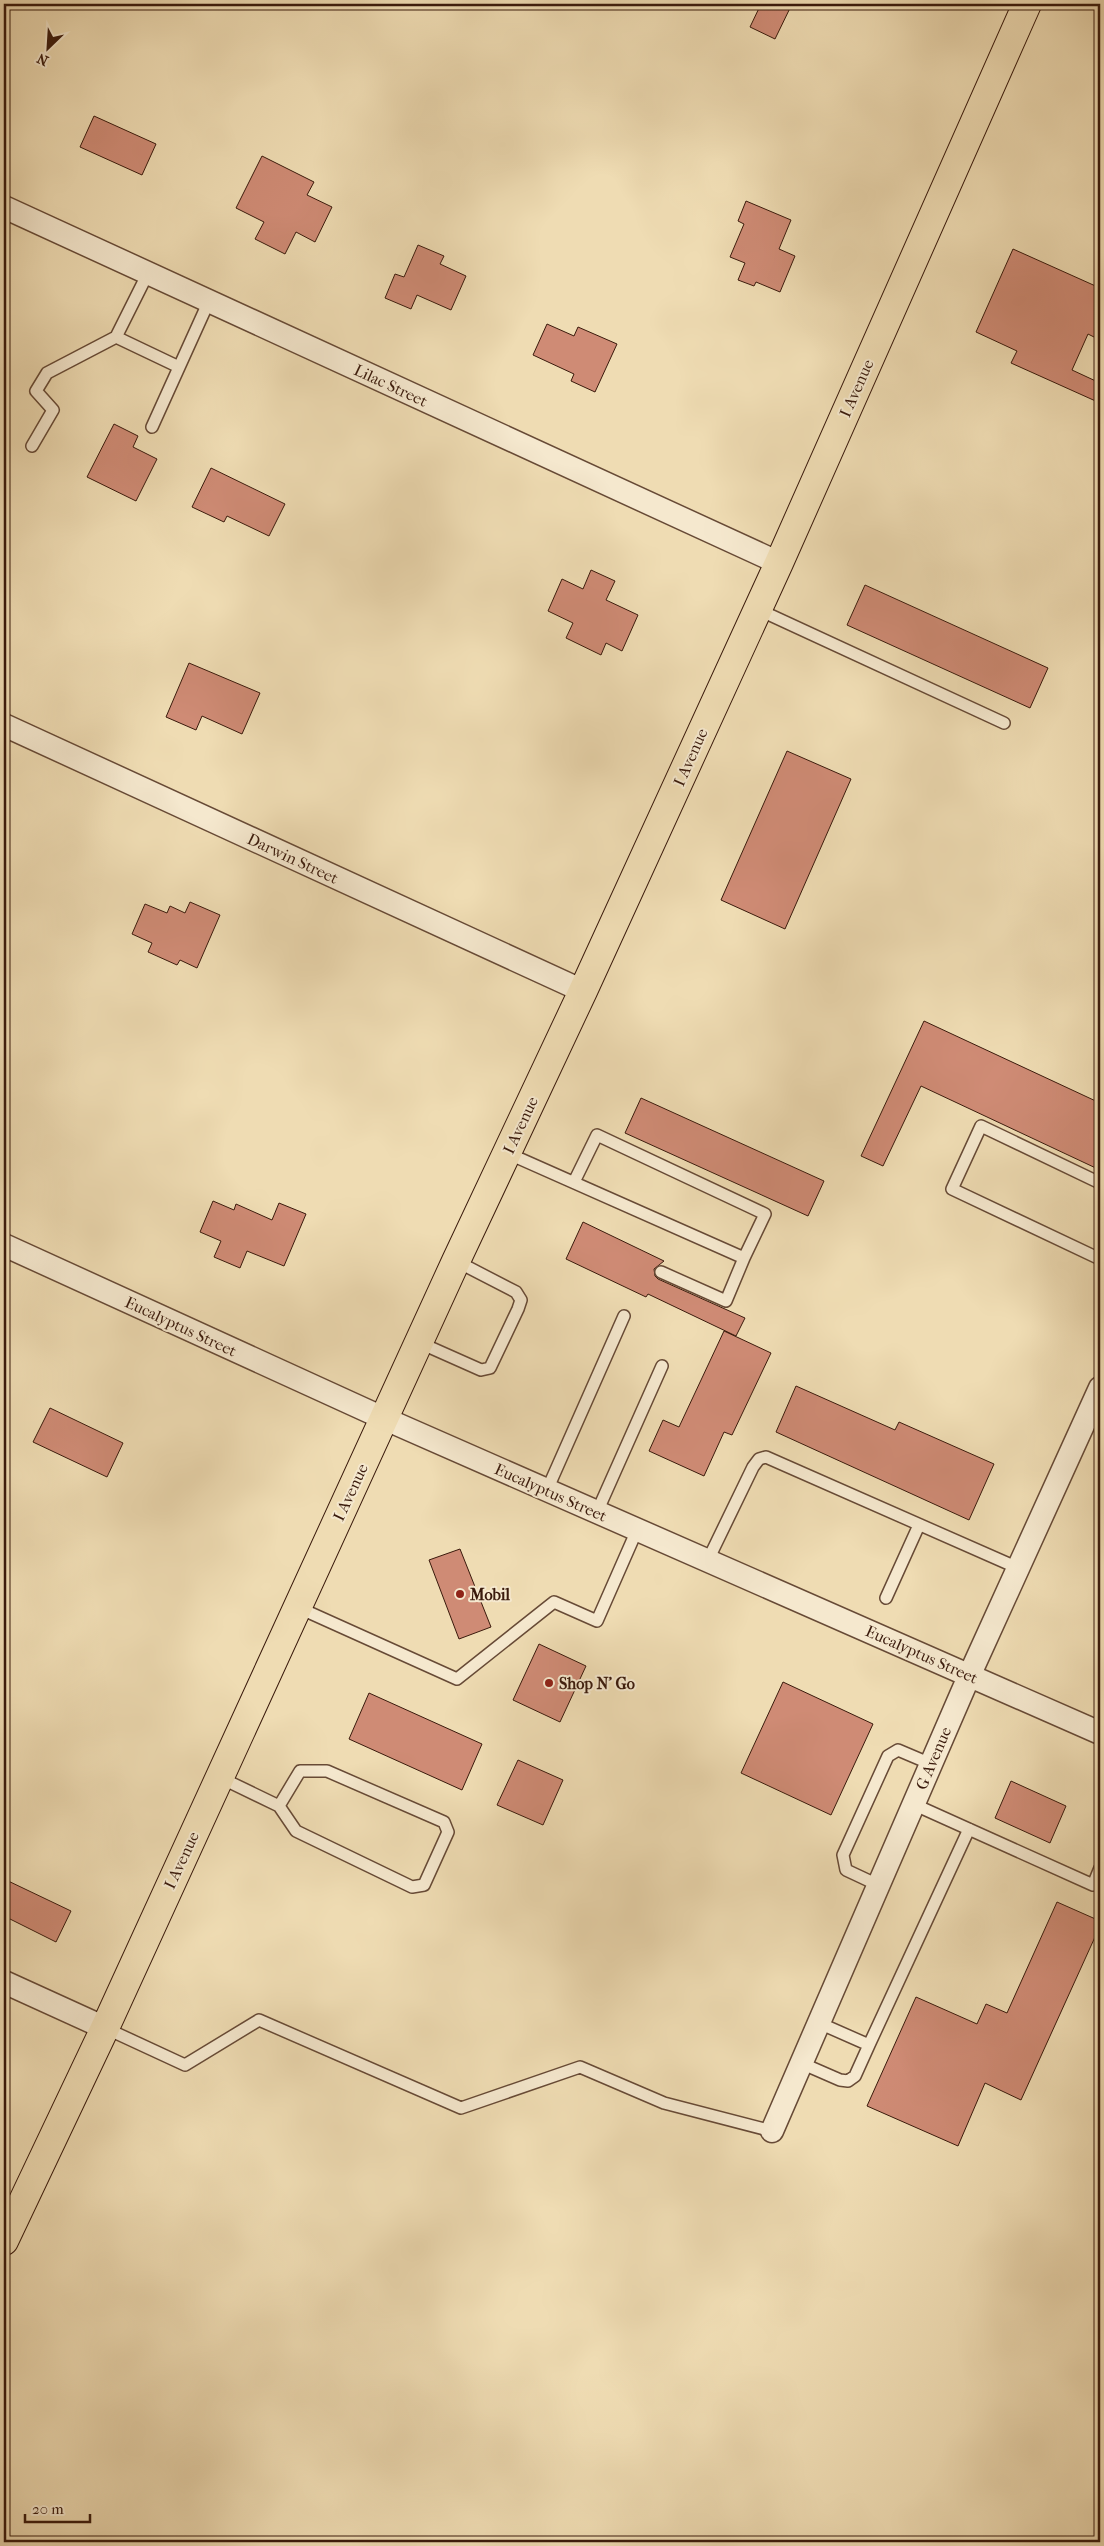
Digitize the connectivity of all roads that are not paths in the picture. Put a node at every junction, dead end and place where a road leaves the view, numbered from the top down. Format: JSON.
{"nodes":[{"id":1,"x":1027,"y":4,"type":"edge"},
{"id":2,"x":4,"y":207,"type":"edge"},
{"id":3,"x":148,"y":273,"type":"junction"},
{"id":4,"x":210,"y":301,"type":"junction"},
{"id":5,"x":116,"y":337,"type":"junction"},
{"id":6,"x":179,"y":367,"type":"junction"},
{"id":7,"x":152,"y":428,"type":"dead end"},
{"id":8,"x":32,"y":446,"type":"dead end"},
{"id":9,"x":779,"y":562,"type":"junction"},
{"id":10,"x":757,"y":609,"type":"junction"},
{"id":11,"x":1004,"y":723,"type":"dead end"},
{"id":12,"x":4,"y":725,"type":"edge"},
{"id":13,"x":583,"y":991,"type":"junction"},
{"id":14,"x":507,"y":1152,"type":"junction"},
{"id":15,"x":574,"y":1182,"type":"junction"},
{"id":16,"x":1100,"y":1182,"type":"edge"},
{"id":17,"x":4,"y":1245,"type":"edge"},
{"id":18,"x":744,"y":1258,"type":"junction"},
{"id":19,"x":1100,"y":1259,"type":"edge"},
{"id":20,"x":456,"y":1261,"type":"junction"},
{"id":21,"x":661,"y":1272,"type":"dead end"},
{"id":22,"x":624,"y":1316,"type":"dead end"},
{"id":23,"x":418,"y":1342,"type":"junction"},
{"id":24,"x":662,"y":1366,"type":"dead end"},
{"id":25,"x":1099,"y":1394,"type":"edge"},
{"id":26,"x":383,"y":1418,"type":"junction"},
{"id":27,"x":546,"y":1490,"type":"junction"},
{"id":28,"x":597,"y":1512,"type":"junction"},
{"id":29,"x":919,"y":1525,"type":"junction"},
{"id":30,"x":637,"y":1530,"type":"junction"},
{"id":31,"x":708,"y":1560,"type":"junction"},
{"id":32,"x":1018,"y":1568,"type":"junction"},
{"id":33,"x":886,"y":1598,"type":"dead end"},
{"id":34,"x":297,"y":1607,"type":"junction"},
{"id":35,"x":970,"y":1674,"type":"junction"},
{"id":36,"x":1100,"y":1733,"type":"edge"},
{"id":37,"x":931,"y":1764,"type":"junction"},
{"id":38,"x":219,"y":1777,"type":"junction"},
{"id":39,"x":913,"y":1804,"type":"junction"},
{"id":40,"x":279,"y":1806,"type":"junction"},
{"id":41,"x":969,"y":1829,"type":"junction"},
{"id":42,"x":1100,"y":1868,"type":"edge"},
{"id":43,"x":878,"y":1885,"type":"junction"},
{"id":44,"x":4,"y":1982,"type":"edge"},
{"id":45,"x":819,"y":2023,"type":"junction"},
{"id":46,"x":104,"y":2028,"type":"junction"},
{"id":47,"x":870,"y":2045,"type":"junction"},
{"id":48,"x":801,"y":2063,"type":"junction"},
{"id":49,"x":772,"y":2131,"type":"joint"},
{"id":50,"x":4,"y":2241,"type":"edge"}],
"edges":[{"from":1,"to":9,"type":"main road","name":"I Avenue"},
{"from":2,"to":3,"type":"street","name":"Lilac Street"},
{"from":3,"to":4,"type":"street","name":"Lilac Street"},
{"from":3,"to":5,"type":"lane"},
{"from":4,"to":6,"type":"lane"},
{"from":4,"to":9,"type":"street","name":"Lilac Street"},
{"from":5,"to":6,"type":"lane"},
{"from":5,"to":8,"type":"lane"},
{"from":6,"to":7,"type":"lane"},
{"from":9,"to":10,"type":"main road","name":"I Avenue"},
{"from":10,"to":11,"type":"lane"},
{"from":10,"to":13,"type":"main road","name":"I Avenue"},
{"from":12,"to":13,"type":"street","name":"Darwin Street"},
{"from":13,"to":14,"type":"main road","name":"I Avenue"},
{"from":14,"to":15,"type":"lane"},
{"from":14,"to":20,"type":"main road","name":"I Avenue"},
{"from":15,"to":18,"type":"lane"},
{"from":15,"to":18,"type":"lane"},
{"from":16,"to":19,"type":"lane"},
{"from":17,"to":26,"type":"street","name":"Eucalyptus Street"},
{"from":18,"to":21,"type":"lane"},
{"from":20,"to":23,"type":"main road","name":"I Avenue"},
{"from":20,"to":23,"type":"lane"},
{"from":22,"to":27,"type":"lane"},
{"from":23,"to":26,"type":"main road","name":"I Avenue"},
{"from":24,"to":28,"type":"lane"},
{"from":25,"to":32,"type":"street","name":"G Avenue"},
{"from":26,"to":27,"type":"street","name":"Eucalyptus Street"},
{"from":26,"to":34,"type":"main road","name":"I Avenue"},
{"from":27,"to":28,"type":"street","name":"Eucalyptus Street"},
{"from":28,"to":30,"type":"street","name":"Eucalyptus Street"},
{"from":29,"to":31,"type":"lane"},
{"from":29,"to":32,"type":"lane"},
{"from":29,"to":33,"type":"lane"},
{"from":30,"to":31,"type":"street","name":"Eucalyptus Street"},
{"from":30,"to":34,"type":"lane"},
{"from":31,"to":35,"type":"street","name":"Eucalyptus Street"},
{"from":32,"to":35,"type":"street","name":"G Avenue"},
{"from":34,"to":38,"type":"main road","name":"I Avenue"},
{"from":35,"to":36,"type":"street","name":"Eucalyptus Street"},
{"from":35,"to":37,"type":"street","name":"G Avenue"},
{"from":37,"to":39,"type":"street","name":"G Avenue"},
{"from":37,"to":43,"type":"lane"},
{"from":38,"to":40,"type":"lane"},
{"from":38,"to":46,"type":"main road","name":"I Avenue"},
{"from":39,"to":41,"type":"lane"},
{"from":39,"to":43,"type":"street","name":"G Avenue"},
{"from":40,"to":40,"type":"lane"},
{"from":41,"to":42,"type":"lane"},
{"from":41,"to":47,"type":"lane"},
{"from":43,"to":45,"type":"street","name":"G Avenue"},
{"from":44,"to":46,"type":"street"},
{"from":45,"to":47,"type":"lane"},
{"from":45,"to":48,"type":"street","name":"G Avenue"},
{"from":46,"to":49,"type":"lane"},
{"from":46,"to":50,"type":"main road","name":"I Avenue"},
{"from":47,"to":48,"type":"lane"},
{"from":48,"to":49,"type":"street","name":"G Avenue"}]}
